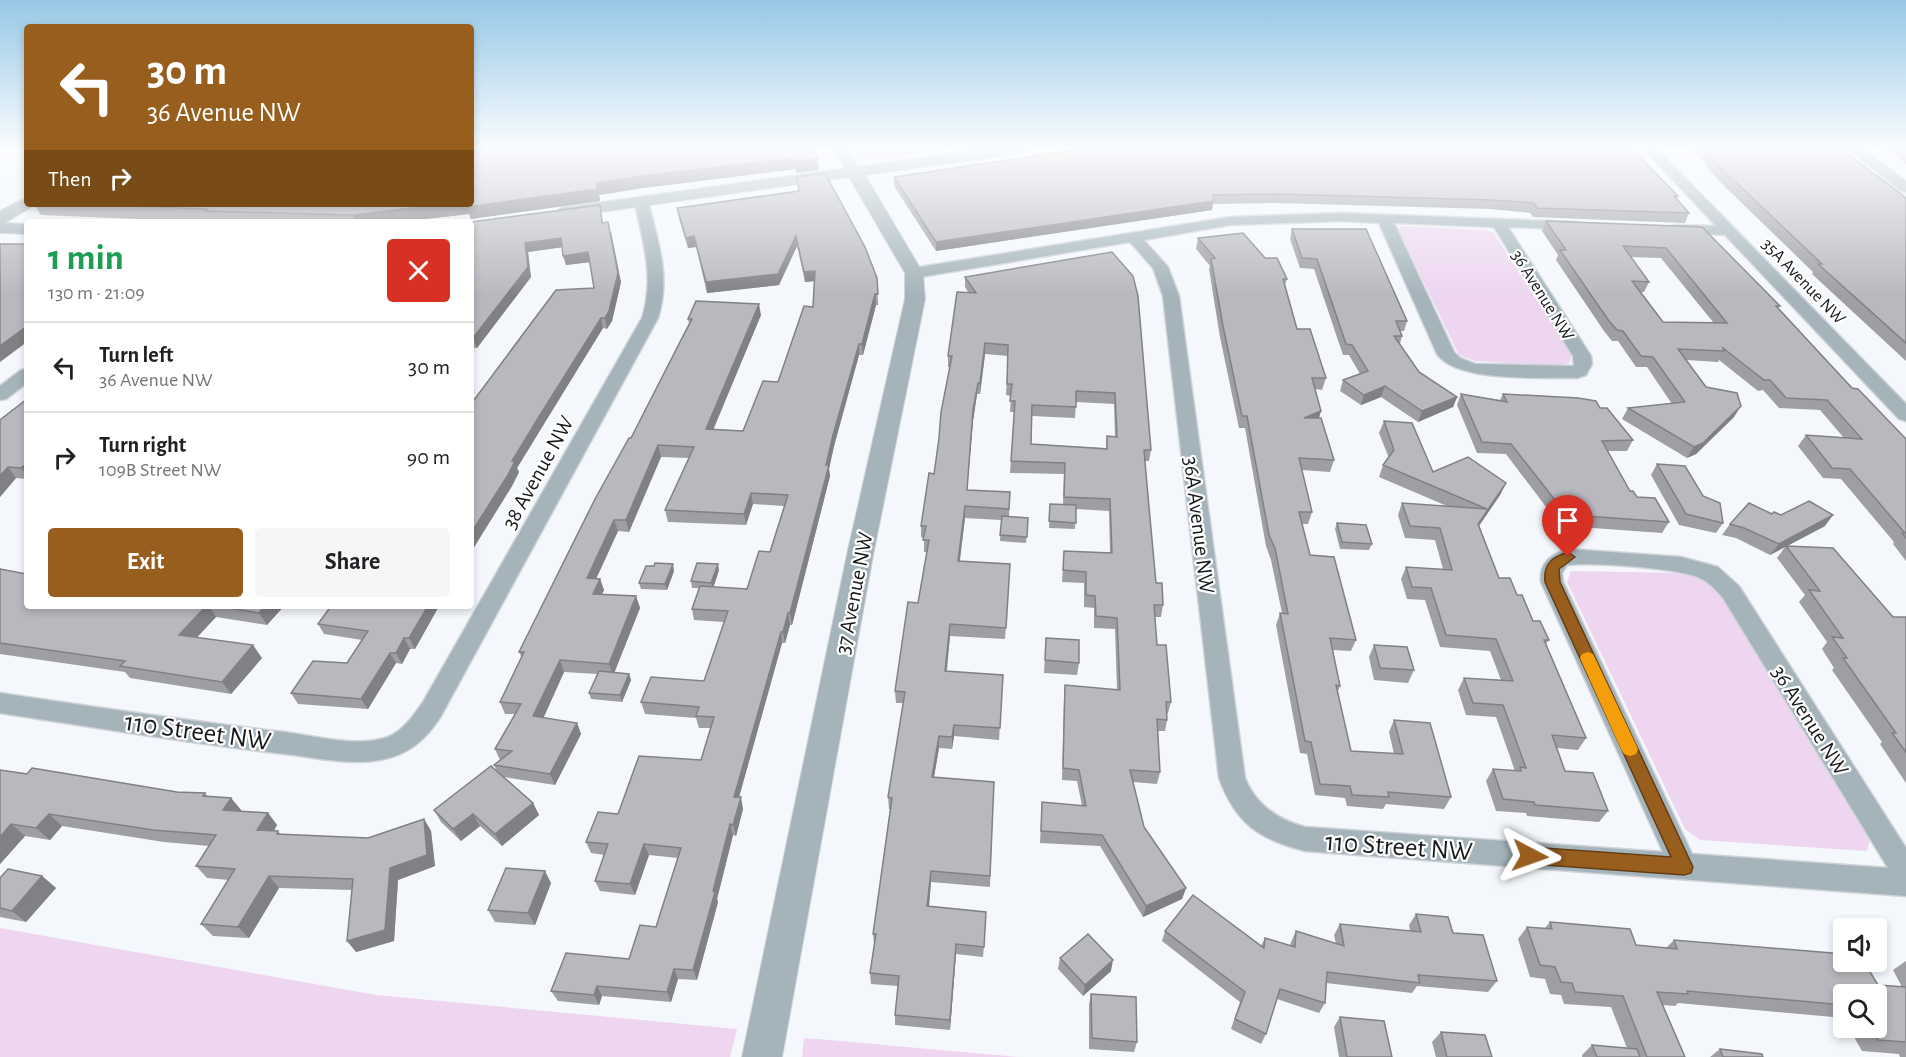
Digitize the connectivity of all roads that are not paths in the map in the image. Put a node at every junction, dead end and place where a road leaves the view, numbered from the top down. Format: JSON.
{"nodes":[{"id":1,"x":667,"y":197,"type":"edge"},
{"id":2,"x":869,"y":197,"type":"edge"},
{"id":3,"x":1696,"y":197,"type":"edge"},
{"id":4,"x":641,"y":201,"type":"junction"},
{"id":5,"x":24,"y":204,"type":"edge"},
{"id":6,"x":550,"y":214,"type":"edge"},
{"id":7,"x":1383,"y":218,"type":"junction"},
{"id":8,"x":0,"y":219,"type":"edge"},
{"id":9,"x":1497,"y":222,"type":"junction"},
{"id":10,"x":1587,"y":225,"type":"edge"},
{"id":11,"x":0,"y":228,"type":"edge"},
{"id":12,"x":1657,"y":228,"type":"edge"},
{"id":13,"x":24,"y":229,"type":"edge"},
{"id":14,"x":1728,"y":231,"type":"junction"},
{"id":15,"x":1133,"y":236,"type":"junction"},
{"id":16,"x":914,"y":273,"type":"junction"},
{"id":17,"x":24,"y":376,"type":"edge"},
{"id":18,"x":0,"y":396,"type":"edge"},
{"id":19,"x":1906,"y":415,"type":"edge"},
{"id":20,"x":0,"y":703,"type":"edge"},
{"id":21,"x":396,"y":745,"type":"joint"},
{"id":22,"x":1255,"y":818,"type":"joint"},
{"id":23,"x":1684,"y":867,"type":"junction"},
{"id":24,"x":1906,"y":873,"type":"edge"},
{"id":25,"x":1906,"y":883,"type":"edge"},
{"id":26,"x":762,"y":1057,"type":"edge"}],
"edges":[{"from":1,"to":4,"type":"street"},
{"from":2,"to":16,"type":"street","name":"37 Avenue NW"},
{"from":3,"to":14,"type":"street","name":"35A Avenue NW"},
{"from":4,"to":6,"type":"street"},
{"from":4,"to":21,"type":"street","name":"38 Avenue NW"},
{"from":5,"to":8,"type":"street"},
{"from":7,"to":9,"type":"street"},
{"from":7,"to":9,"type":"street","name":"36 Avenue NW"},
{"from":7,"to":15,"type":"street"},
{"from":9,"to":10,"type":"street"},
{"from":11,"to":13,"type":"street"},
{"from":12,"to":14,"type":"street"},
{"from":14,"to":19,"type":"street","name":"35A Avenue NW"},
{"from":15,"to":16,"type":"street"},
{"from":15,"to":22,"type":"street","name":"36A Avenue NW"},
{"from":16,"to":26,"type":"street","name":"37 Avenue NW"},
{"from":17,"to":18,"type":"street"},
{"from":20,"to":21,"type":"street","name":"110 Street NW"},
{"from":22,"to":23,"type":"street","name":"110 Street NW"},
{"from":23,"to":24,"type":"street","name":"36 Avenue NW"},
{"from":23,"to":25,"type":"street","name":"110 Street NW"}]}
